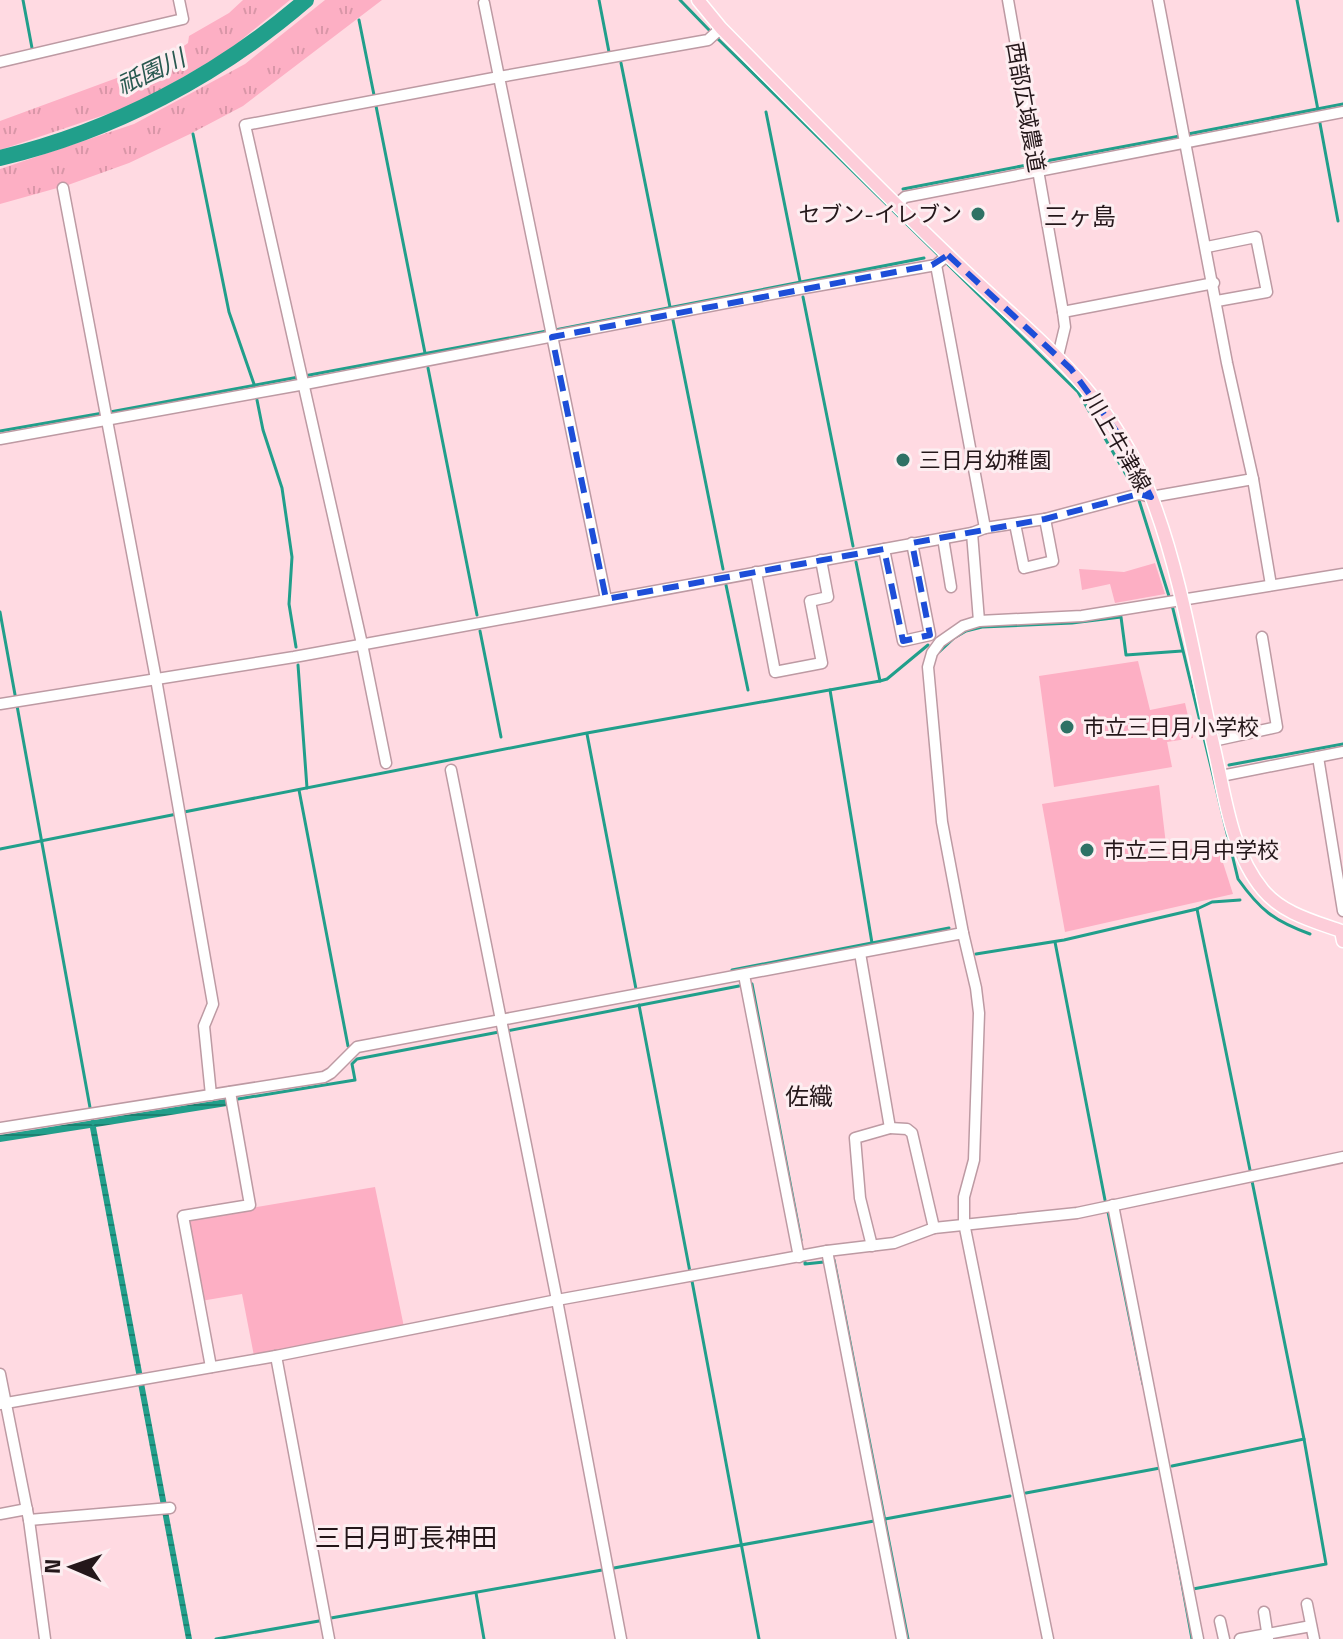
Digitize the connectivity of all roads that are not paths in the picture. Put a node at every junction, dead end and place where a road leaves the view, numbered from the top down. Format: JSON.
{"nodes":[{"id":1,"x":179,"y":0,"type":"edge"},
{"id":2,"x":698,"y":0,"type":"edge"},
{"id":3,"x":1008,"y":0,"type":"edge"},
{"id":4,"x":1158,"y":0,"type":"edge"},
{"id":5,"x":484,"y":3,"type":"dead end"},
{"id":6,"x":721,"y":28,"type":"junction"},
{"id":7,"x":0,"y":62,"type":"edge"},
{"id":8,"x":499,"y":77,"type":"junction"},
{"id":9,"x":1343,"y":112,"type":"edge"},
{"id":10,"x":1186,"y":143,"type":"junction"},
{"id":11,"x":1037,"y":171,"type":"junction"},
{"id":12,"x":63,"y":188,"type":"dead end"},
{"id":13,"x":897,"y":204,"type":"junction"},
{"id":14,"x":1207,"y":247,"type":"junction"},
{"id":15,"x":948,"y":255,"type":"junction"},
{"id":16,"x":936,"y":265,"type":"junction"},
{"id":17,"x":1214,"y":283,"type":"junction"},
{"id":18,"x":1217,"y":301,"type":"junction"},
{"id":19,"x":1063,"y":312,"type":"junction"},
{"id":20,"x":551,"y":331,"type":"junction"},
{"id":21,"x":1058,"y":356,"type":"junction"},
{"id":22,"x":304,"y":380,"type":"junction"},
{"id":23,"x":107,"y":421,"type":"junction"},
{"id":24,"x":0,"y":439,"type":"edge"},
{"id":25,"x":1253,"y":479,"type":"junction"},
{"id":26,"x":1141,"y":495,"type":"junction"},
{"id":27,"x":1045,"y":519,"type":"junction"},
{"id":28,"x":1015,"y":524,"type":"junction"},
{"id":29,"x":985,"y":528,"type":"junction"},
{"id":30,"x":972,"y":533,"type":"junction"},
{"id":31,"x":943,"y":538,"type":"junction"},
{"id":32,"x":912,"y":543,"type":"junction"},
{"id":33,"x":884,"y":549,"type":"junction"},
{"id":34,"x":821,"y":560,"type":"junction"},
{"id":35,"x":756,"y":572,"type":"junction"},
{"id":36,"x":1343,"y":574,"type":"edge"},
{"id":37,"x":1271,"y":585,"type":"junction"},
{"id":38,"x":951,"y":587,"type":"dead end"},
{"id":39,"x":606,"y":599,"type":"junction"},
{"id":40,"x":1173,"y":600,"type":"junction"},
{"id":41,"x":979,"y":621,"type":"junction"},
{"id":42,"x":1262,"y":637,"type":"dead end"},
{"id":43,"x":362,"y":644,"type":"junction"},
{"id":44,"x":156,"y":679,"type":"junction"},
{"id":45,"x":0,"y":704,"type":"edge"},
{"id":46,"x":1213,"y":741,"type":"junction"},
{"id":47,"x":1343,"y":752,"type":"edge"},
{"id":48,"x":1318,"y":757,"type":"junction"},
{"id":49,"x":386,"y":763,"type":"dead end"},
{"id":50,"x":451,"y":770,"type":"dead end"},
{"id":51,"x":1221,"y":776,"type":"junction"},
{"id":52,"x":1343,"y":911,"type":"edge"},
{"id":53,"x":1343,"y":932,"type":"edge"},
{"id":54,"x":963,"y":933,"type":"junction"},
{"id":55,"x":860,"y":953,"type":"junction"},
{"id":56,"x":744,"y":975,"type":"junction"},
{"id":57,"x":501,"y":1021,"type":"junction"},
{"id":58,"x":230,"y":1092,"type":"junction"},
{"id":59,"x":211,"y":1095,"type":"junction"},
{"id":60,"x":0,"y":1128,"type":"edge"},
{"id":61,"x":890,"y":1128,"type":"junction"},
{"id":62,"x":1343,"y":1157,"type":"edge"},
{"id":63,"x":1113,"y":1205,"type":"junction"},
{"id":64,"x":964,"y":1223,"type":"junction"},
{"id":65,"x":934,"y":1228,"type":"junction"},
{"id":66,"x":872,"y":1246,"type":"junction"},
{"id":67,"x":827,"y":1251,"type":"junction"},
{"id":68,"x":799,"y":1257,"type":"junction"},
{"id":69,"x":557,"y":1300,"type":"junction"},
{"id":70,"x":276,"y":1356,"type":"junction"},
{"id":71,"x":211,"y":1367,"type":"junction"},
{"id":72,"x":0,"y":1374,"type":"edge"},
{"id":73,"x":3,"y":1404,"type":"edge"},
{"id":74,"x":165,"y":1509,"type":"dead end"},
{"id":75,"x":0,"y":1514,"type":"edge"},
{"id":76,"x":28,"y":1514,"type":"junction"},
{"id":77,"x":1307,"y":1604,"type":"dead end"},
{"id":78,"x":1264,"y":1612,"type":"dead end"},
{"id":79,"x":1220,"y":1621,"type":"dead end"},
{"id":80,"x":1311,"y":1626,"type":"junction"},
{"id":81,"x":1268,"y":1636,"type":"edge"},
{"id":82,"x":45,"y":1639,"type":"edge"},
{"id":83,"x":329,"y":1639,"type":"edge"},
{"id":84,"x":621,"y":1639,"type":"edge"},
{"id":85,"x":902,"y":1639,"type":"edge"},
{"id":86,"x":1048,"y":1639,"type":"edge"},
{"id":87,"x":1198,"y":1639,"type":"edge"},
{"id":88,"x":1224,"y":1639,"type":"edge"},
{"id":89,"x":1240,"y":1639,"type":"edge"},
{"id":90,"x":1314,"y":1639,"type":"edge"}],
"edges":[{"from":1,"to":7,"type":"street"},
{"from":2,"to":6,"type":"main road","name":"川上牛津線"},
{"from":3,"to":11,"type":"street","name":"西部広域農道"},
{"from":4,"to":10,"type":"street"},
{"from":5,"to":8,"type":"street"},
{"from":6,"to":8,"type":"street"},
{"from":6,"to":13,"type":"main road","name":"川上牛津線"},
{"from":8,"to":20,"type":"street"},
{"from":8,"to":22,"type":"street"},
{"from":9,"to":10,"type":"street"},
{"from":10,"to":11,"type":"street"},
{"from":10,"to":14,"type":"street"},
{"from":11,"to":13,"type":"street"},
{"from":11,"to":19,"type":"street","name":"西部広域農道"},
{"from":12,"to":23,"type":"street"},
{"from":13,"to":15,"type":"main road","name":"川上牛津線"},
{"from":14,"to":17,"type":"street"},
{"from":14,"to":18,"type":"street"},
{"from":15,"to":16,"type":"street"},
{"from":15,"to":21,"type":"main road","name":"川上牛津線"},
{"from":16,"to":20,"type":"street"},
{"from":16,"to":29,"type":"street"},
{"from":17,"to":18,"type":"street"},
{"from":17,"to":19,"type":"street"},
{"from":18,"to":25,"type":"street"},
{"from":19,"to":21,"type":"street","name":"西部広域農道"},
{"from":20,"to":22,"type":"street"},
{"from":20,"to":39,"type":"street"},
{"from":21,"to":26,"type":"main road","name":"川上牛津線"},
{"from":22,"to":23,"type":"street"},
{"from":22,"to":43,"type":"street"},
{"from":23,"to":24,"type":"street"},
{"from":23,"to":44,"type":"street"},
{"from":25,"to":26,"type":"street"},
{"from":25,"to":37,"type":"street"},
{"from":26,"to":27,"type":"street"},
{"from":26,"to":40,"type":"main road","name":"川上牛津線"},
{"from":27,"to":28,"type":"street"},
{"from":27,"to":28,"type":"street"},
{"from":28,"to":29,"type":"street"},
{"from":29,"to":30,"type":"street"},
{"from":30,"to":31,"type":"street"},
{"from":30,"to":41,"type":"street"},
{"from":31,"to":32,"type":"street"},
{"from":31,"to":38,"type":"street"},
{"from":32,"to":33,"type":"street"},
{"from":32,"to":33,"type":"street"},
{"from":33,"to":34,"type":"street"},
{"from":34,"to":35,"type":"street"},
{"from":34,"to":35,"type":"street"},
{"from":35,"to":39,"type":"street"},
{"from":36,"to":37,"type":"street"},
{"from":37,"to":40,"type":"street"},
{"from":39,"to":43,"type":"street"},
{"from":40,"to":41,"type":"street"},
{"from":40,"to":46,"type":"main road","name":"川上牛津線"},
{"from":41,"to":54,"type":"street"},
{"from":42,"to":46,"type":"street"},
{"from":43,"to":44,"type":"street"},
{"from":43,"to":49,"type":"street"},
{"from":44,"to":45,"type":"street"},
{"from":44,"to":59,"type":"street"},
{"from":46,"to":51,"type":"main road","name":"川上牛津線"},
{"from":47,"to":48,"type":"street"},
{"from":48,"to":51,"type":"street"},
{"from":48,"to":52,"type":"street"},
{"from":50,"to":57,"type":"street"},
{"from":51,"to":53,"type":"main road","name":"川上牛津線"},
{"from":54,"to":55,"type":"street"},
{"from":54,"to":64,"type":"street"},
{"from":55,"to":56,"type":"street"},
{"from":55,"to":61,"type":"street"},
{"from":56,"to":57,"type":"street"},
{"from":56,"to":68,"type":"street"},
{"from":57,"to":58,"type":"street"},
{"from":57,"to":69,"type":"street"},
{"from":58,"to":59,"type":"street"},
{"from":58,"to":71,"type":"street"},
{"from":59,"to":60,"type":"street"},
{"from":61,"to":65,"type":"street"},
{"from":61,"to":66,"type":"street"},
{"from":62,"to":63,"type":"street"},
{"from":63,"to":64,"type":"street"},
{"from":63,"to":87,"type":"street"},
{"from":64,"to":65,"type":"street"},
{"from":64,"to":86,"type":"street"},
{"from":65,"to":66,"type":"street"},
{"from":66,"to":67,"type":"street"},
{"from":67,"to":68,"type":"street"},
{"from":67,"to":85,"type":"street"},
{"from":68,"to":69,"type":"street"},
{"from":69,"to":70,"type":"street"},
{"from":69,"to":84,"type":"street"},
{"from":70,"to":71,"type":"street"},
{"from":70,"to":83,"type":"street"},
{"from":71,"to":73,"type":"street"},
{"from":72,"to":73,"type":"street"},
{"from":73,"to":76,"type":"street"},
{"from":74,"to":76,"type":"street"},
{"from":75,"to":76,"type":"street"},
{"from":76,"to":82,"type":"street"},
{"from":77,"to":80,"type":"street"},
{"from":78,"to":81,"type":"street"},
{"from":79,"to":88,"type":"street"},
{"from":80,"to":81,"type":"street"},
{"from":80,"to":90,"type":"street"},
{"from":81,"to":89,"type":"street"}]}
